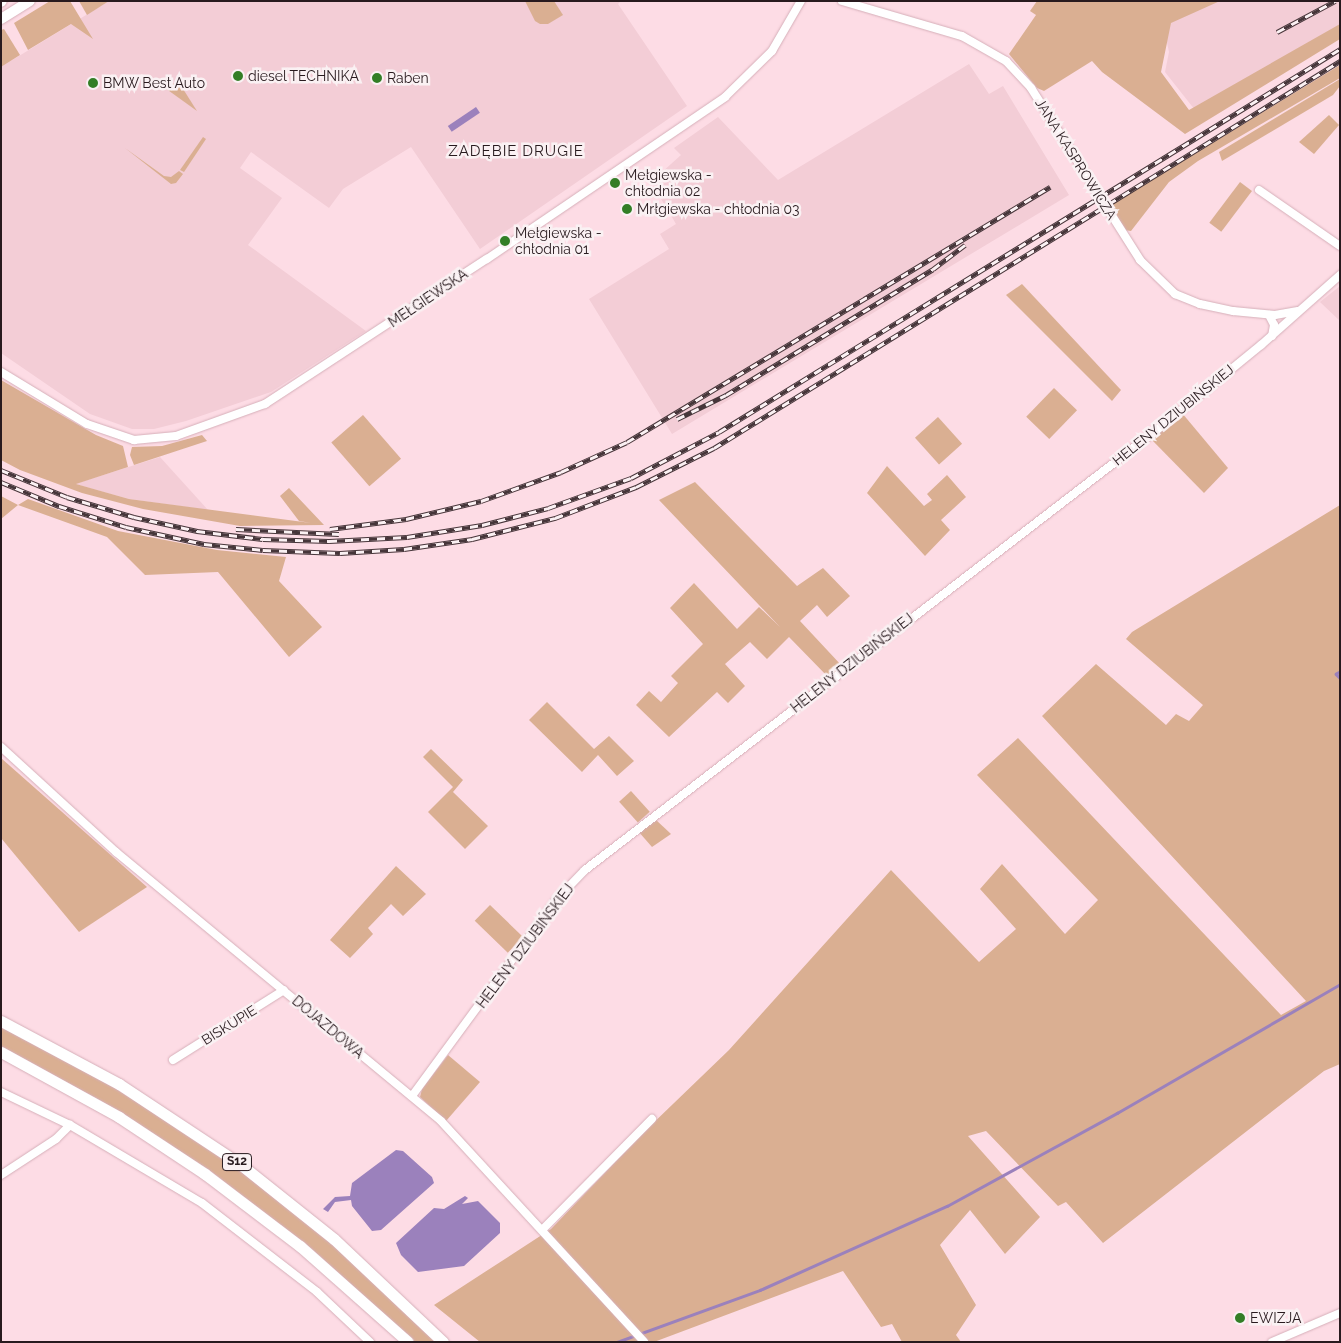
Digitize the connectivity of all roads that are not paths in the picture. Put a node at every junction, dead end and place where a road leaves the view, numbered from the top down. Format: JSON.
{"nodes":[{"id":1,"x":30,"y":1,"type":"edge"},
{"id":2,"x":801,"y":1,"type":"edge"},
{"id":3,"x":842,"y":1,"type":"edge"},
{"id":4,"x":1,"y":19,"type":"edge"},
{"id":5,"x":1259,"y":190,"type":"dead end"},
{"id":6,"x":1340,"y":246,"type":"edge"},
{"id":7,"x":1340,"y":275,"type":"edge"},
{"id":8,"x":1300,"y":310,"type":"junction"},
{"id":9,"x":1269,"y":315,"type":"junction"},
{"id":10,"x":1272,"y":336,"type":"junction"},
{"id":11,"x":1,"y":372,"type":"edge"},
{"id":12,"x":1,"y":747,"type":"edge"},
{"id":13,"x":284,"y":990,"type":"junction"},
{"id":14,"x":1,"y":1021,"type":"edge"},
{"id":15,"x":1,"y":1052,"type":"edge"},
{"id":16,"x":173,"y":1060,"type":"dead end"},
{"id":17,"x":1,"y":1092,"type":"edge"},
{"id":18,"x":412,"y":1096,"type":"junction"},
{"id":19,"x":652,"y":1119,"type":"dead end"},
{"id":20,"x":70,"y":1125,"type":"junction"},
{"id":21,"x":1,"y":1175,"type":"edge"},
{"id":22,"x":543,"y":1229,"type":"junction"},
{"id":23,"x":1340,"y":1313,"type":"edge"},
{"id":24,"x":643,"y":1340,"type":"edge"},
{"id":25,"x":368,"y":1341,"type":"edge"},
{"id":26,"x":408,"y":1342,"type":"edge"},
{"id":27,"x":443,"y":1342,"type":"edge"},
{"id":28,"x":1272,"y":1342,"type":"edge"}],
"edges":[{"from":1,"to":4,"type":"main road"},
{"from":2,"to":11,"type":"street","name":"MEŁGIEWSKA"},
{"from":3,"to":9,"type":"street","name":"JANA KASPROWICZA"},
{"from":5,"to":6,"type":"street"},
{"from":7,"to":8,"type":"street","name":"HELENY DZIUBIŃSKIEJ"},
{"from":8,"to":9,"type":"street","name":"JANA KASPROWICZA"},
{"from":8,"to":10,"type":"street","name":"HELENY DZIUBIŃSKIEJ"},
{"from":9,"to":10,"type":"street"},
{"from":10,"to":18,"type":"street","name":"HELENY DZIUBIŃSKIEJ"},
{"from":12,"to":13,"type":"street","name":"DOJAZDOWA"},
{"from":13,"to":16,"type":"street","name":"BISKUPIE"},
{"from":13,"to":18,"type":"street","name":"DOJAZDOWA"},
{"from":14,"to":27,"type":"highway","number":"S12"},
{"from":15,"to":26,"type":"highway","number":"S12"},
{"from":17,"to":20,"type":"street"},
{"from":18,"to":22,"type":"street","name":"DOJAZDOWA"},
{"from":19,"to":22,"type":"street"},
{"from":20,"to":21,"type":"street"},
{"from":20,"to":25,"type":"street"},
{"from":22,"to":24,"type":"street","name":"DOJAZDOWA"},
{"from":23,"to":28,"type":"street"}]}
